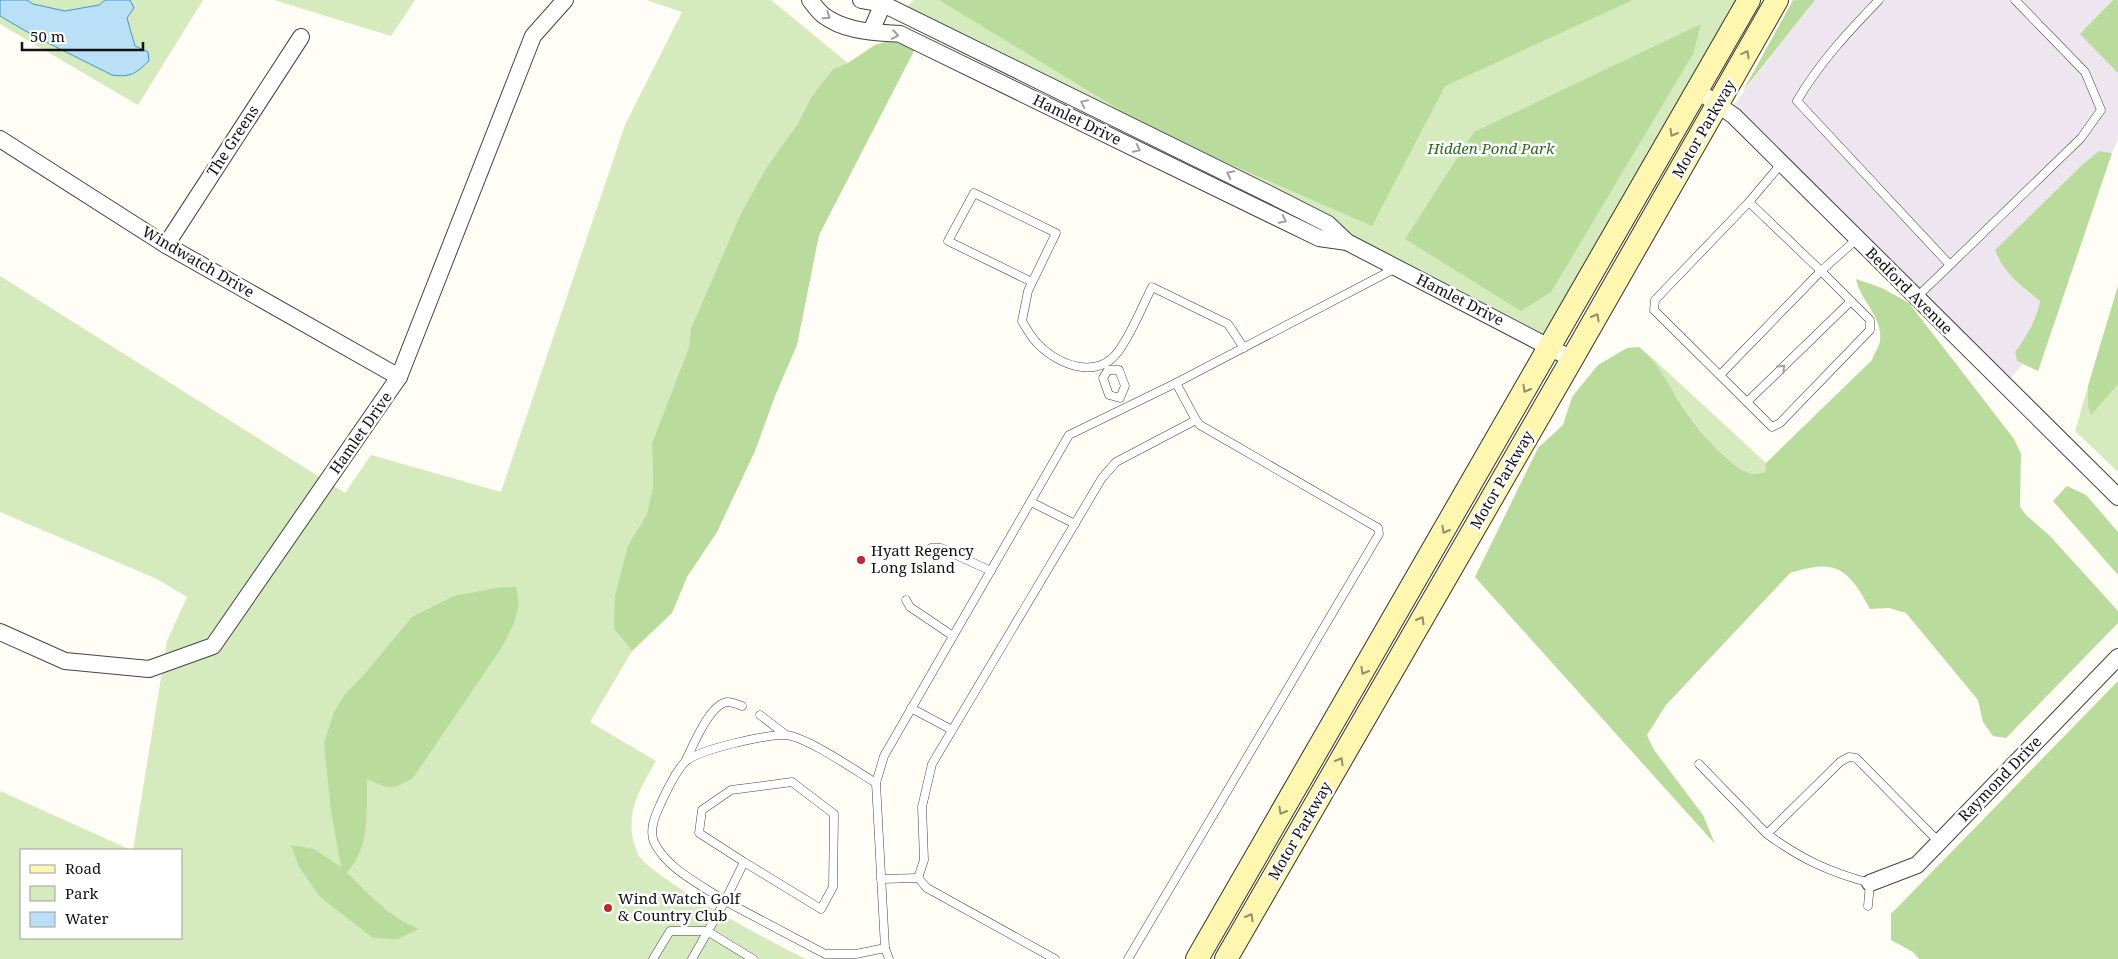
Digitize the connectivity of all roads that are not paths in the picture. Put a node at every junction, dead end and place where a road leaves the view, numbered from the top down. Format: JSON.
{"nodes":[{"id":1,"x":565,"y":0,"type":"edge"},
{"id":2,"x":810,"y":0,"type":"edge"},
{"id":3,"x":861,"y":0,"type":"edge"},
{"id":4,"x":1748,"y":0,"type":"edge"},
{"id":5,"x":1777,"y":0,"type":"edge"},
{"id":6,"x":1879,"y":0,"type":"edge"},
{"id":7,"x":2015,"y":0,"type":"edge"},
{"id":8,"x":884,"y":4,"type":"junction"},
{"id":9,"x":871,"y":31,"type":"junction"},
{"id":10,"x":301,"y":37,"type":"dead end"},
{"id":11,"x":1697,"y":90,"type":"junction"},
{"id":12,"x":1718,"y":104,"type":"junction"},
{"id":13,"x":0,"y":139,"type":"edge"},
{"id":14,"x":1781,"y":164,"type":"junction"},
{"id":15,"x":1750,"y":202,"type":"junction"},
{"id":16,"x":1857,"y":240,"type":"junction"},
{"id":17,"x":1347,"y":242,"type":"junction"},
{"id":18,"x":166,"y":245,"type":"junction"},
{"id":19,"x":1950,"y":265,"type":"junction"},
{"id":20,"x":1396,"y":268,"type":"junction"},
{"id":21,"x":1821,"y":271,"type":"junction"},
{"id":22,"x":1032,"y":282,"type":"junction"},
{"id":23,"x":1916,"y":298,"type":"junction"},
{"id":24,"x":1851,"y":301,"type":"junction"},
{"id":25,"x":1550,"y":347,"type":"junction"},
{"id":26,"x":1244,"y":348,"type":"junction"},
{"id":27,"x":1572,"y":359,"type":"junction"},
{"id":28,"x":1107,"y":366,"type":"junction"},
{"id":29,"x":1720,"y":375,"type":"junction"},
{"id":30,"x":399,"y":377,"type":"junction"},
{"id":31,"x":1176,"y":383,"type":"junction"},
{"id":32,"x":1120,"y":398,"type":"junction"},
{"id":33,"x":1747,"y":402,"type":"junction"},
{"id":34,"x":1123,"y":409,"type":"junction"},
{"id":35,"x":1196,"y":420,"type":"junction"},
{"id":36,"x":2118,"y":497,"type":"edge"},
{"id":37,"x":1031,"y":502,"type":"junction"},
{"id":38,"x":1075,"y":524,"type":"junction"},
{"id":39,"x":923,"y":554,"type":"dead end"},
{"id":40,"x":991,"y":571,"type":"junction"},
{"id":41,"x":906,"y":600,"type":"dead end"},
{"id":42,"x":0,"y":632,"type":"edge"},
{"id":43,"x":953,"y":636,"type":"junction"},
{"id":44,"x":2118,"y":657,"type":"edge"},
{"id":45,"x":742,"y":706,"type":"dead end"},
{"id":46,"x":911,"y":708,"type":"junction"},
{"id":47,"x":760,"y":716,"type":"dead end"},
{"id":48,"x":952,"y":730,"type":"junction"},
{"id":49,"x":786,"y":735,"type":"junction"},
{"id":50,"x":685,"y":762,"type":"junction"},
{"id":51,"x":1699,"y":764,"type":"dead end"},
{"id":52,"x":876,"y":783,"type":"junction"},
{"id":53,"x":1767,"y":834,"type":"junction"},
{"id":54,"x":1939,"y":842,"type":"junction"},
{"id":55,"x":744,"y":862,"type":"junction"},
{"id":56,"x":918,"y":878,"type":"junction"},
{"id":57,"x":881,"y":879,"type":"junction"},
{"id":58,"x":1870,"y":883,"type":"junction"},
{"id":59,"x":725,"y":901,"type":"junction"},
{"id":60,"x":1868,"y":906,"type":"dead end"},
{"id":61,"x":707,"y":931,"type":"junction"},
{"id":62,"x":885,"y":948,"type":"junction"},
{"id":63,"x":653,"y":959,"type":"edge"},
{"id":64,"x":692,"y":959,"type":"edge"},
{"id":65,"x":753,"y":959,"type":"edge"},
{"id":66,"x":890,"y":959,"type":"edge"},
{"id":67,"x":1055,"y":959,"type":"edge"},
{"id":68,"x":1128,"y":959,"type":"edge"},
{"id":69,"x":1197,"y":959,"type":"edge"},
{"id":70,"x":1226,"y":959,"type":"edge"}],
"edges":[{"from":1,"to":30,"type":"street","name":"Hamlet Drive"},
{"from":2,"to":9,"type":"street","name":"Hamlet Drive","one_way":true},
{"from":3,"to":8,"type":"street","name":"Hamlet Drive"},
{"from":4,"to":11,"type":"main road","name":"Motor Parkway"},
{"from":12,"to":5,"type":"main road","name":"Motor Parkway","one_way":true},
{"from":6,"to":19,"type":"lane"},
{"from":7,"to":19,"type":"lane"},
{"from":8,"to":9,"type":"street"},
{"from":17,"to":8,"type":"street","name":"Hamlet Drive","one_way":true},
{"from":9,"to":17,"type":"street","name":"Hamlet Drive","one_way":true},
{"from":10,"to":18,"type":"street","name":"The Greens"},
{"from":11,"to":12,"type":"street","name":"Bedford Avenue"},
{"from":11,"to":25,"type":"main road","name":"Motor Parkway","one_way":true},
{"from":12,"to":14,"type":"street","name":"Bedford Avenue"},
{"from":27,"to":12,"type":"main road","name":"Motor Parkway","one_way":true},
{"from":13,"to":18,"type":"street","name":"Windwatch Drive"},
{"from":14,"to":15,"type":"lane"},
{"from":14,"to":16,"type":"street","name":"Bedford Avenue"},
{"from":15,"to":21,"type":"lane"},
{"from":15,"to":29,"type":"lane"},
{"from":16,"to":21,"type":"lane"},
{"from":16,"to":23,"type":"street","name":"Bedford Avenue"},
{"from":17,"to":20,"type":"street","name":"Hamlet Drive"},
{"from":18,"to":30,"type":"street","name":"Windwatch Drive"},
{"from":19,"to":23,"type":"lane"},
{"from":20,"to":25,"type":"street","name":"Hamlet Drive"},
{"from":20,"to":26,"type":"lane"},
{"from":21,"to":24,"type":"lane"},
{"from":21,"to":29,"type":"lane"},
{"from":22,"to":22,"type":"lane"},
{"from":22,"to":28,"type":"lane"},
{"from":23,"to":36,"type":"street","name":"Bedford Avenue"},
{"from":33,"to":24,"type":"lane","one_way":true},
{"from":24,"to":33,"type":"lane"},
{"from":25,"to":27,"type":"street","name":"Hamlet Drive"},
{"from":25,"to":69,"type":"main road","name":"Motor Parkway","one_way":true},
{"from":26,"to":28,"type":"lane"},
{"from":26,"to":31,"type":"lane"},
{"from":70,"to":27,"type":"main road","name":"Motor Parkway","one_way":true},
{"from":28,"to":32,"type":"lane"},
{"from":28,"to":32,"type":"lane"},
{"from":29,"to":33,"type":"lane"},
{"from":30,"to":42,"type":"street","name":"Hamlet Drive"},
{"from":31,"to":34,"type":"lane"},
{"from":31,"to":35,"type":"lane"},
{"from":32,"to":34,"type":"lane"},
{"from":34,"to":37,"type":"lane"},
{"from":35,"to":38,"type":"lane"},
{"from":35,"to":68,"type":"lane"},
{"from":37,"to":38,"type":"lane"},
{"from":37,"to":40,"type":"lane"},
{"from":38,"to":48,"type":"lane"},
{"from":39,"to":40,"type":"lane"},
{"from":40,"to":43,"type":"lane"},
{"from":41,"to":43,"type":"lane"},
{"from":43,"to":46,"type":"lane"},
{"from":44,"to":54,"type":"street","name":"Raymond Drive"},
{"from":45,"to":50,"type":"lane"},
{"from":46,"to":48,"type":"lane"},
{"from":46,"to":52,"type":"lane"},
{"from":47,"to":49,"type":"lane"},
{"from":48,"to":56,"type":"lane"},
{"from":49,"to":50,"type":"lane"},
{"from":49,"to":52,"type":"lane"},
{"from":50,"to":59,"type":"lane"},
{"from":51,"to":53,"type":"lane"},
{"from":52,"to":57,"type":"lane"},
{"from":53,"to":54,"type":"lane"},
{"from":53,"to":58,"type":"lane"},
{"from":54,"to":58,"type":"street","name":"Raymond Drive"},
{"from":55,"to":55,"type":"lane"},
{"from":55,"to":59,"type":"lane"},
{"from":56,"to":57,"type":"lane"},
{"from":56,"to":67,"type":"lane"},
{"from":57,"to":62,"type":"lane"},
{"from":58,"to":60,"type":"lane"},
{"from":59,"to":61,"type":"lane"},
{"from":59,"to":62,"type":"lane"},
{"from":61,"to":63,"type":"lane"},
{"from":61,"to":64,"type":"lane"},
{"from":61,"to":65,"type":"lane"},
{"from":62,"to":66,"type":"lane"}]}
